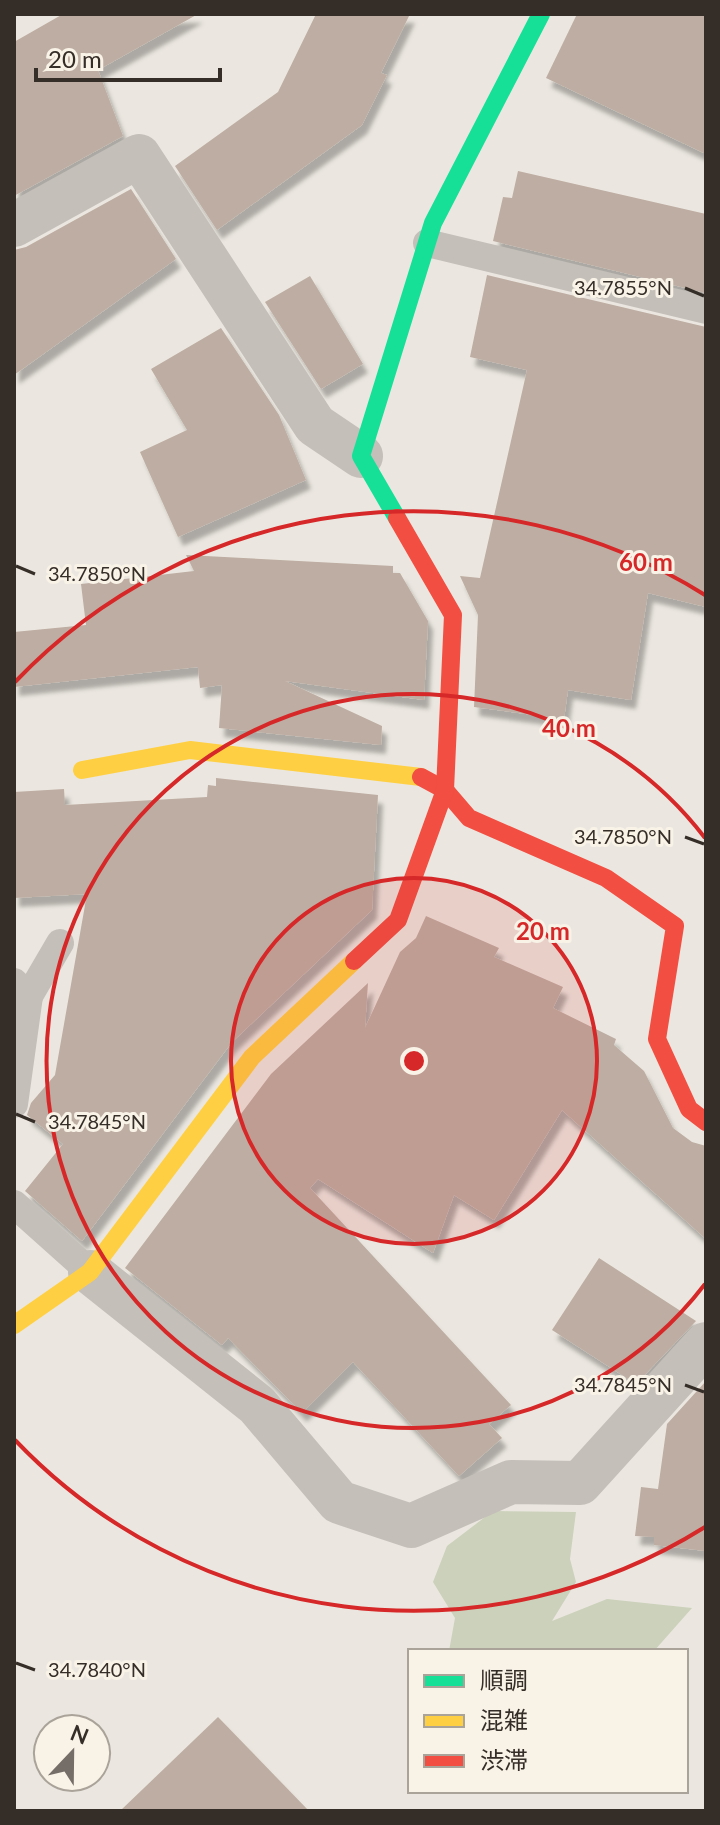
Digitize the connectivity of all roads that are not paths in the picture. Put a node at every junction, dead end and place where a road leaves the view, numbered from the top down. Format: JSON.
{"nodes":[{"id":1,"x":541,"y":14,"type":"edge"},
{"id":2,"x":14,"y":225,"type":"edge"},
{"id":3,"x":427,"y":243,"type":"junction"},
{"id":4,"x":706,"y":310,"type":"edge"},
{"id":5,"x":361,"y":456,"type":"junction"},
{"id":6,"x":82,"y":770,"type":"dead end"},
{"id":7,"x":445,"y":790,"type":"junction"},
{"id":8,"x":60,"y":943,"type":"dead end"},
{"id":9,"x":22,"y":989,"type":"edge"},
{"id":10,"x":14,"y":1104,"type":"edge"},
{"id":11,"x":706,"y":1122,"type":"edge"},
{"id":12,"x":14,"y":1204,"type":"edge"},
{"id":13,"x":90,"y":1272,"type":"junction"},
{"id":14,"x":14,"y":1325,"type":"edge"},
{"id":15,"x":706,"y":1344,"type":"edge"}],
"edges":[{"from":1,"to":3,"type":"street"},
{"from":2,"to":5,"type":"street"},
{"from":3,"to":4,"type":"lane"},
{"from":3,"to":5,"type":"street"},
{"from":5,"to":7,"type":"street"},
{"from":6,"to":7,"type":"street"},
{"from":7,"to":11,"type":"street"},
{"from":7,"to":13,"type":"street"},
{"from":8,"to":9,"type":"lane"},
{"from":9,"to":10,"type":"lane"},
{"from":12,"to":13,"type":"lane"},
{"from":13,"to":14,"type":"street"},
{"from":13,"to":15,"type":"street"}]}
